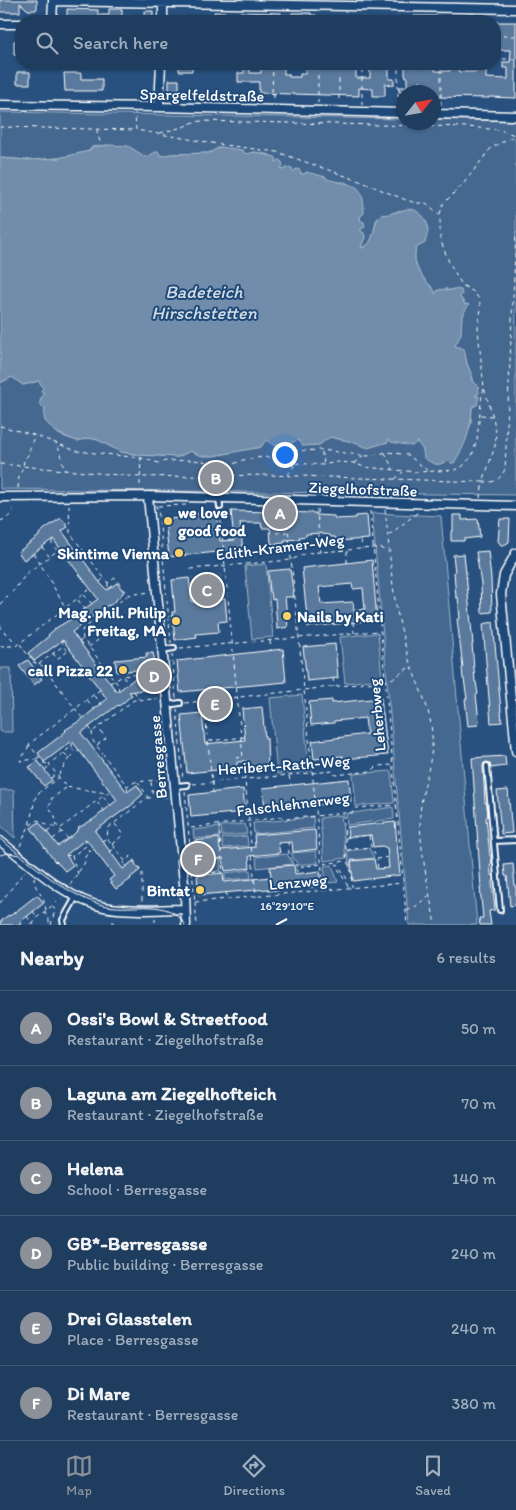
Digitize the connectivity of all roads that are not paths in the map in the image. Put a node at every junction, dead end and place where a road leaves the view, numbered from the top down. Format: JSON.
{"nodes":[{"id":1,"x":163,"y":1,"type":"edge"},
{"id":2,"x":516,"y":9,"type":"edge"},
{"id":3,"x":52,"y":15,"type":"edge"},
{"id":4,"x":162,"y":15,"type":"edge"},
{"id":5,"x":0,"y":24,"type":"edge"},
{"id":6,"x":15,"y":24,"type":"edge"},
{"id":7,"x":161,"y":70,"type":"edge"},
{"id":8,"x":0,"y":105,"type":"edge"},
{"id":9,"x":159,"y":108,"type":"junction"},
{"id":10,"x":396,"y":113,"type":"edge"},
{"id":11,"x":441,"y":114,"type":"edge"},
{"id":12,"x":516,"y":116,"type":"edge"},
{"id":13,"x":148,"y":496,"type":"junction"},
{"id":14,"x":0,"y":497,"type":"edge"},
{"id":15,"x":219,"y":498,"type":"junction"},
{"id":16,"x":516,"y":506,"type":"edge"},
{"id":17,"x":220,"y":507,"type":"road end"},
{"id":18,"x":516,"y":554,"type":"edge"},
{"id":19,"x":173,"y":648,"type":"road end"},
{"id":20,"x":162,"y":650,"type":"junction"},
{"id":21,"x":178,"y":704,"type":"road end"},
{"id":22,"x":167,"y":705,"type":"junction"},
{"id":23,"x":515,"y":735,"type":"edge"},
{"id":24,"x":516,"y":751,"type":"edge"},
{"id":25,"x":487,"y":766,"type":"dead end"},
{"id":26,"x":186,"y":785,"type":"road end"},
{"id":27,"x":175,"y":786,"type":"junction"},
{"id":28,"x":516,"y":840,"type":"edge"},
{"id":29,"x":494,"y":841,"type":"junction"},
{"id":30,"x":2,"y":846,"type":"edge"},
{"id":31,"x":76,"y":897,"type":"junction"},
{"id":32,"x":185,"y":909,"type":"junction"},
{"id":33,"x":500,"y":910,"type":"dead end"},
{"id":34,"x":64,"y":925,"type":"edge"},
{"id":35,"x":186,"y":925,"type":"edge"}],
"edges":[{"from":1,"to":2,"type":"street"},
{"from":1,"to":3,"type":"street"},
{"from":1,"to":4,"type":"street"},
{"from":5,"to":6,"type":"street"},
{"from":7,"to":9,"type":"street"},
{"from":8,"to":9,"type":"street","name":"Spargelfeldstraße"},
{"from":9,"to":10,"type":"street","name":"Spargelfeldstraße"},
{"from":11,"to":12,"type":"street"},
{"from":13,"to":14,"type":"street","name":"Ziegelhofstraße"},
{"from":13,"to":15,"type":"street","name":"Ziegelhofstraße"},
{"from":13,"to":20,"type":"street","name":"Berresgasse"},
{"from":15,"to":16,"type":"street","name":"Ziegelhofstraße"},
{"from":15,"to":17,"type":"lane"},
{"from":18,"to":23,"type":"street"},
{"from":19,"to":20,"type":"lane"},
{"from":20,"to":22,"type":"street","name":"Berresgasse"},
{"from":21,"to":22,"type":"lane"},
{"from":22,"to":27,"type":"street","name":"Berresgasse"},
{"from":23,"to":24,"type":"street"},
{"from":25,"to":29,"type":"lane"},
{"from":26,"to":27,"type":"lane"},
{"from":27,"to":32,"type":"street","name":"Berresgasse"},
{"from":28,"to":29,"type":"lane"},
{"from":29,"to":33,"type":"lane"},
{"from":30,"to":31,"type":"street"},
{"from":31,"to":32,"type":"street"},
{"from":31,"to":34,"type":"lane"},
{"from":32,"to":35,"type":"street","name":"Berresgasse"}]}
